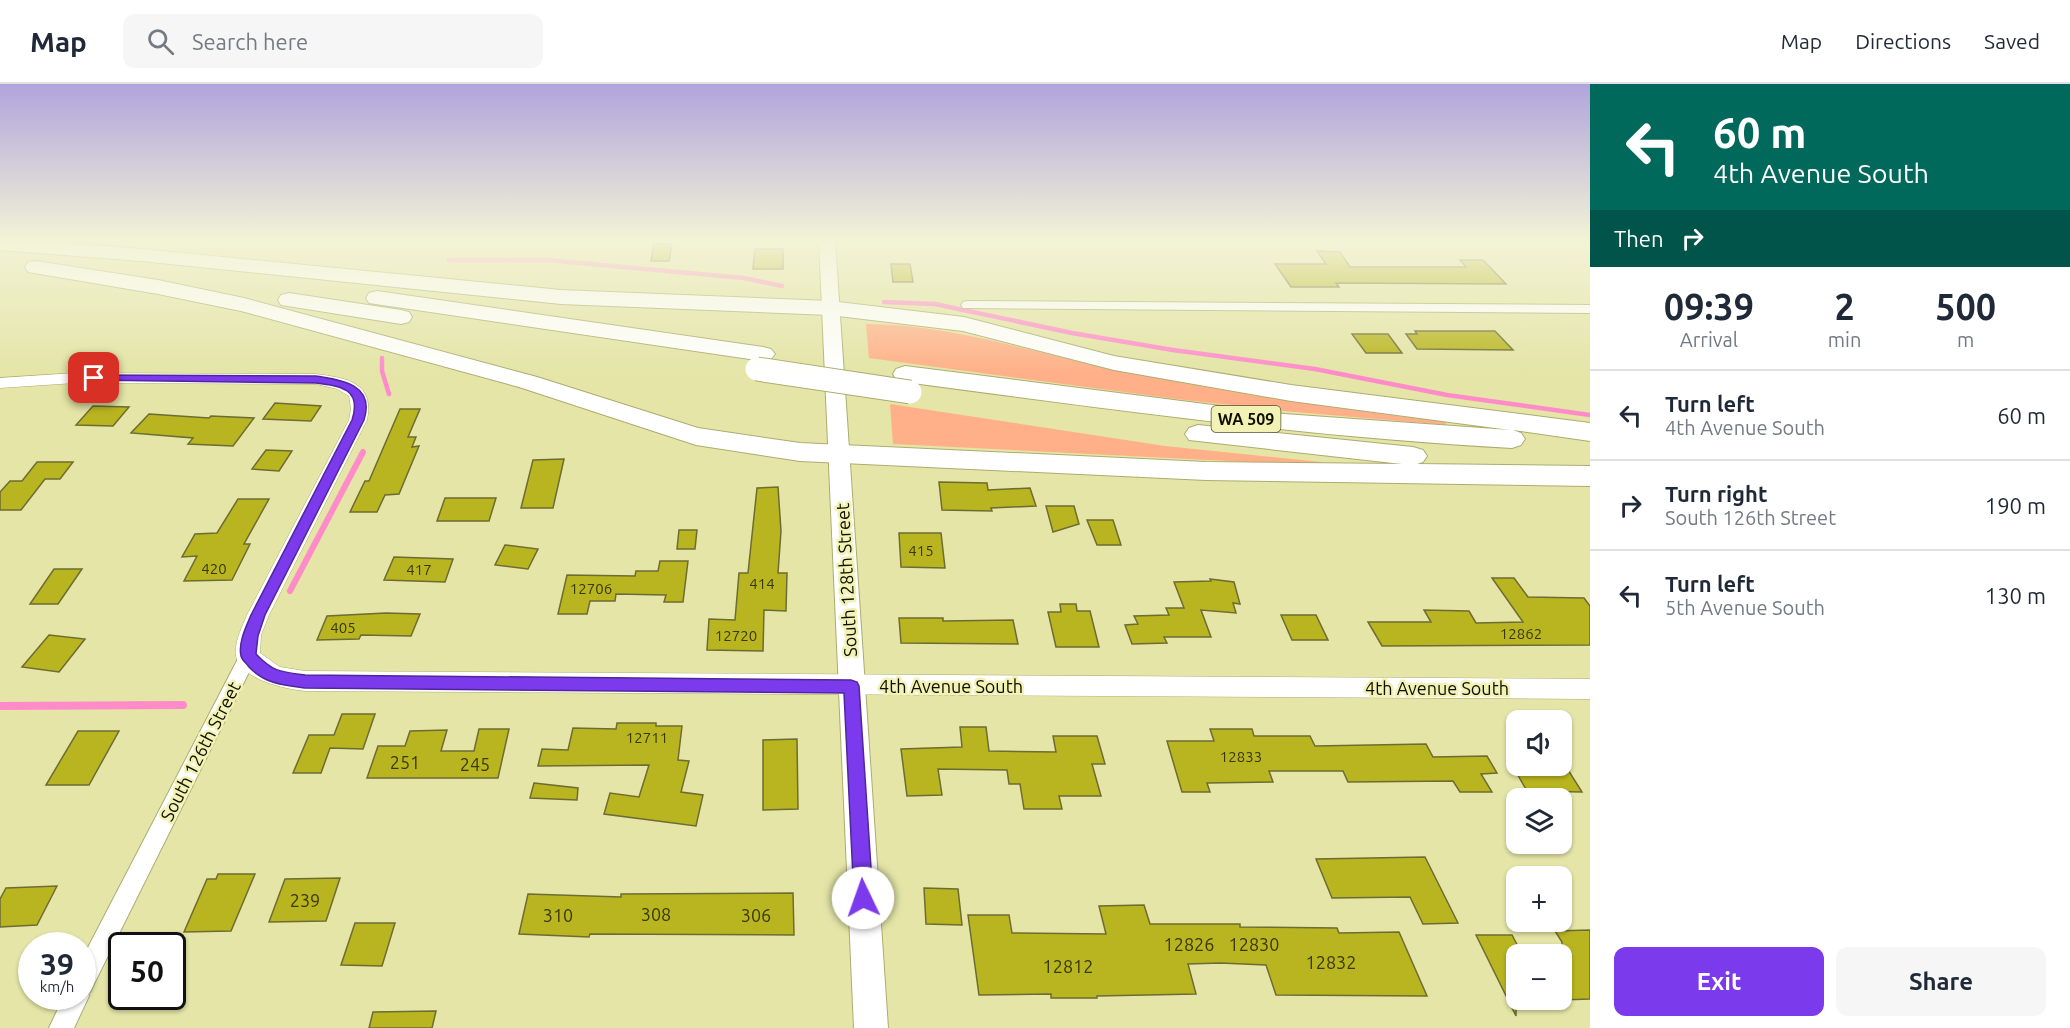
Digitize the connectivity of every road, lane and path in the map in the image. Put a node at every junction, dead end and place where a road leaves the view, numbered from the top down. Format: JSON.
{"nodes":[{"id":1,"x":146,"y":285,"type":"edge"},
{"id":2,"x":171,"y":285,"type":"edge"},
{"id":3,"x":267,"y":285,"type":"edge"},
{"id":4,"x":442,"y":285,"type":"edge"},
{"id":5,"x":829,"y":285,"type":"edge"},
{"id":6,"x":967,"y":305,"type":"dead end"},
{"id":7,"x":830,"y":308,"type":"junction"},
{"id":8,"x":1590,"y":309,"type":"edge"},
{"id":9,"x":760,"y":361,"type":"junction"},
{"id":10,"x":0,"y":373,"type":"edge"},
{"id":11,"x":75,"y":378,"type":"junction"},
{"id":12,"x":0,"y":383,"type":"edge"},
{"id":13,"x":908,"y":383,"type":"junction"},
{"id":14,"x":1590,"y":432,"type":"edge"},
{"id":15,"x":1590,"y":442,"type":"edge"},
{"id":16,"x":838,"y":454,"type":"junction"},
{"id":17,"x":1590,"y":468,"type":"edge"},
{"id":18,"x":1590,"y":476,"type":"edge"},
{"id":19,"x":248,"y":656,"type":"junction"},
{"id":20,"x":851,"y":686,"type":"junction"},
{"id":21,"x":1590,"y":689,"type":"edge"},
{"id":22,"x":96,"y":956,"type":"edge"},
{"id":23,"x":70,"y":1010,"type":"edge"},
{"id":24,"x":60,"y":1028,"type":"edge"},
{"id":25,"x":871,"y":1028,"type":"edge"}],
"edges":[{"from":1,"to":16,"type":"highway"},
{"from":2,"to":9,"type":"highway","number":"WA 509"},
{"from":3,"to":9,"type":"highway","number":"WA 509"},
{"from":4,"to":7,"type":"highway"},
{"from":5,"to":7,"type":"main road","name":"South 128th Street"},
{"from":6,"to":8,"type":"street"},
{"from":7,"to":14,"type":"highway"},
{"from":7,"to":16,"type":"main road","name":"South 128th Street"},
{"from":9,"to":13,"type":"highway","number":"WA 509","bridge":true},
{"from":10,"to":11,"type":"street"},
{"from":11,"to":12,"type":"street"},
{"from":11,"to":19,"type":"street","name":"South 126th Street"},
{"from":13,"to":15,"type":"highway","number":"WA 509"},
{"from":13,"to":17,"type":"highway","number":"WA 509"},
{"from":16,"to":18,"type":"highway"},
{"from":16,"to":20,"type":"main road","name":"South 128th Street"},
{"from":19,"to":20,"type":"street","name":"4th Avenue South"},
{"from":19,"to":22,"type":"street","name":"South 126th Street"},
{"from":20,"to":21,"type":"street","name":"4th Avenue South"},
{"from":20,"to":25,"type":"main road","name":"South 128th Street"},
{"from":23,"to":24,"type":"street"}]}
